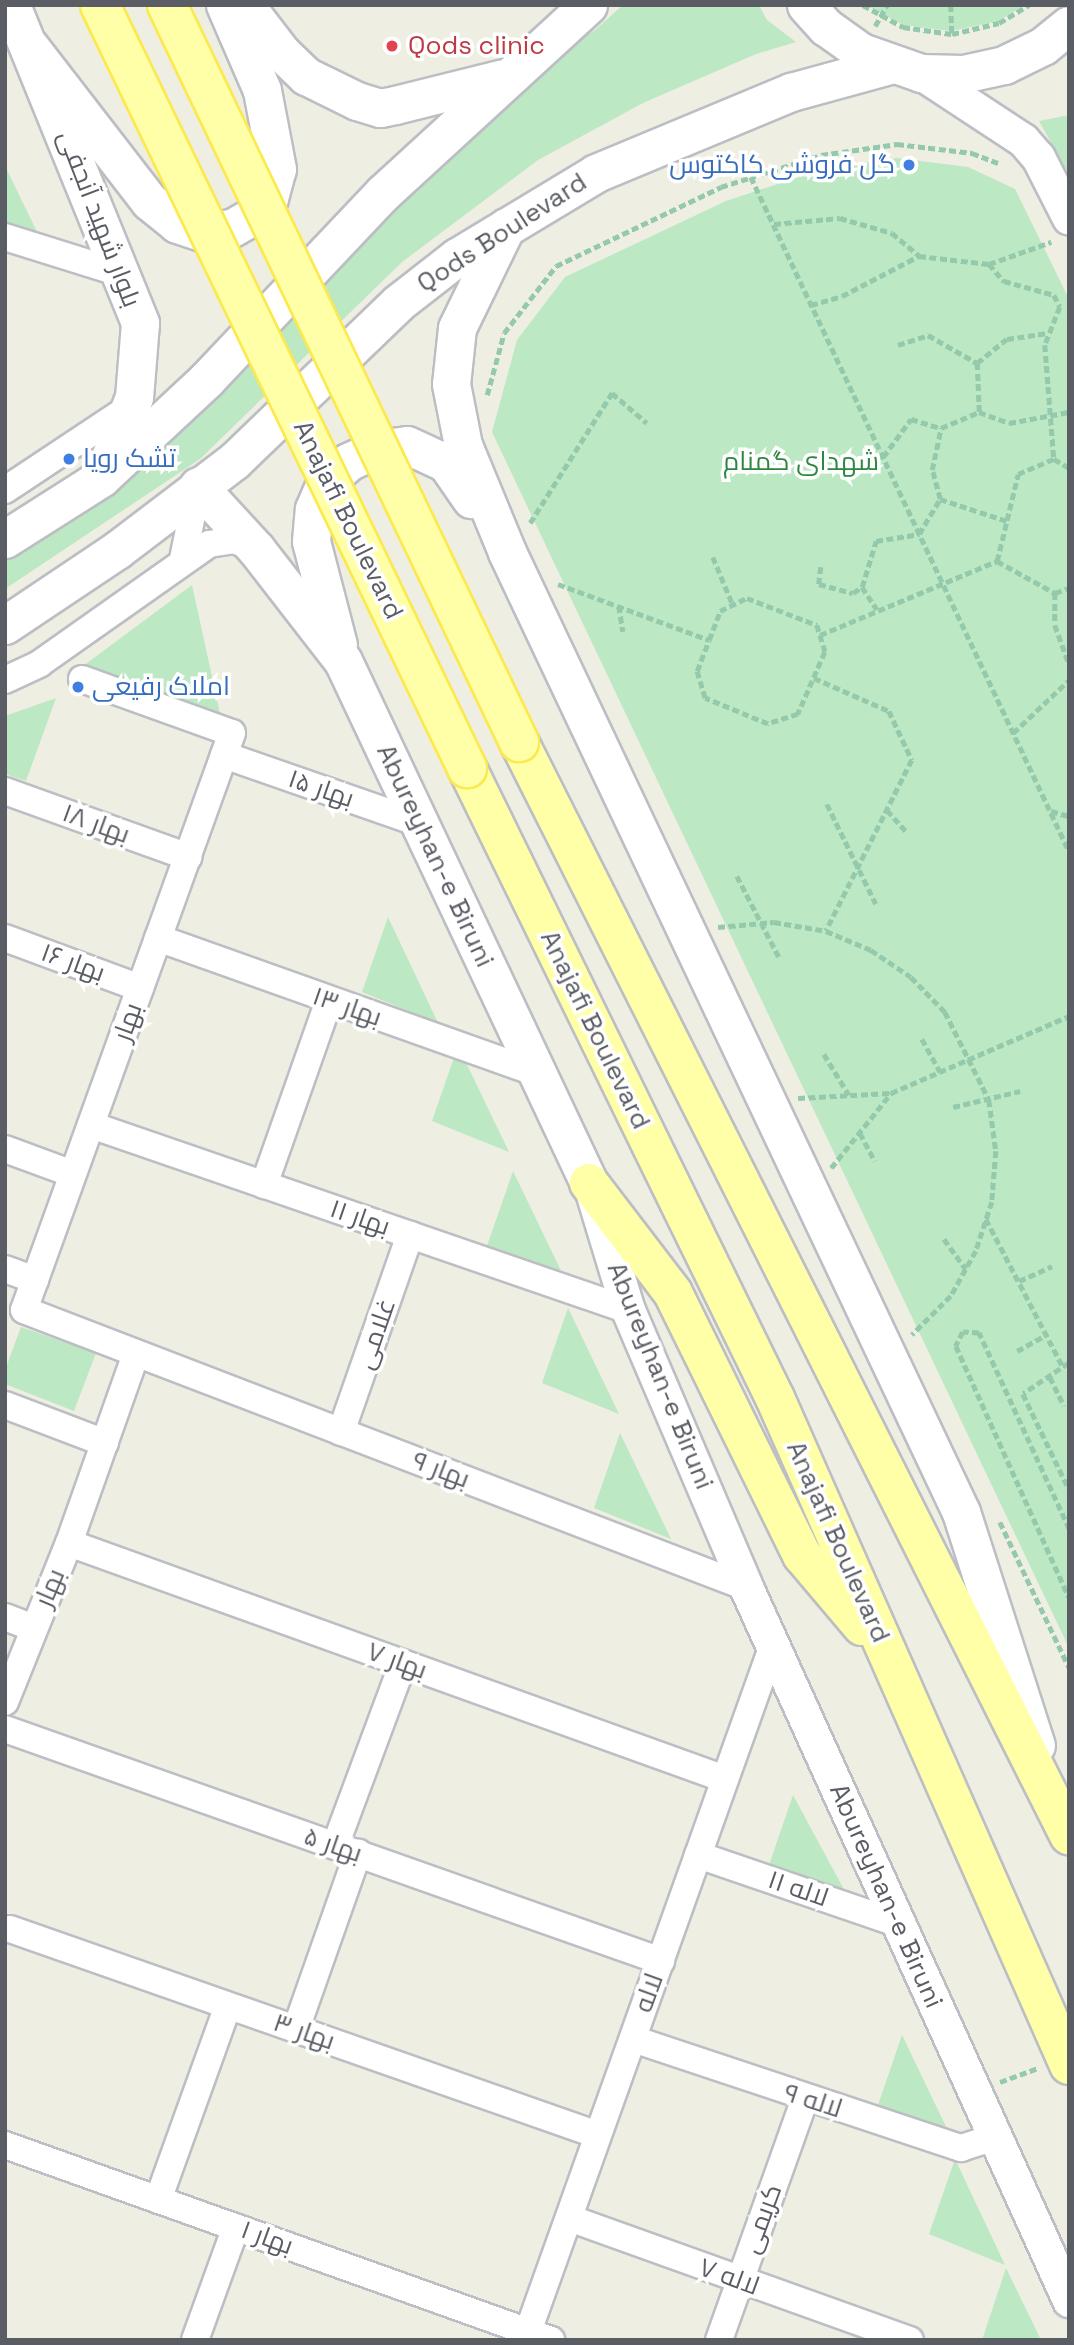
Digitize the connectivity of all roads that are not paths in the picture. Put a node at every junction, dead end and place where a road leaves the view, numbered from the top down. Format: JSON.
{"nodes":[{"id":1,"x":11,"y":5,"type":"edge"},
{"id":2,"x":100,"y":5,"type":"edge"},
{"id":3,"x":167,"y":5,"type":"edge"},
{"id":4,"x":225,"y":5,"type":"edge"},
{"id":5,"x":245,"y":5,"type":"edge"},
{"id":6,"x":588,"y":5,"type":"edge"},
{"id":7,"x":806,"y":5,"type":"edge"},
{"id":8,"x":1068,"y":29,"type":"edge"},
{"id":9,"x":18,"y":43,"type":"edge"},
{"id":10,"x":905,"y":69,"type":"junction"},
{"id":11,"x":504,"y":78,"type":"junction"},
{"id":12,"x":506,"y":227,"type":"junction"},
{"id":13,"x":1062,"y":229,"type":"edge"},
{"id":14,"x":5,"y":237,"type":"edge"},
{"id":15,"x":123,"y":274,"type":"junction"},
{"id":16,"x":130,"y":407,"type":"junction"},
{"id":17,"x":101,"y":478,"type":"junction"},
{"id":18,"x":198,"y":486,"type":"junction"},
{"id":19,"x":5,"y":489,"type":"edge"},
{"id":20,"x":5,"y":538,"type":"edge"},
{"id":21,"x":517,"y":539,"type":"junction"},
{"id":22,"x":256,"y":549,"type":"junction"},
{"id":23,"x":183,"y":559,"type":"junction"},
{"id":24,"x":5,"y":625,"type":"edge"},
{"id":25,"x":342,"y":661,"type":"junction"},
{"id":26,"x":82,"y":679,"type":"dead end"},
{"id":27,"x":5,"y":680,"type":"edge"},
{"id":28,"x":228,"y":744,"type":"junction"},
{"id":29,"x":5,"y":791,"type":"edge"},
{"id":30,"x":419,"y":823,"type":"junction"},
{"id":31,"x":188,"y":856,"type":"junction"},
{"id":32,"x":5,"y":938,"type":"edge"},
{"id":33,"x":158,"y":938,"type":"junction"},
{"id":34,"x":140,"y":988,"type":"junction"},
{"id":35,"x":329,"y":1000,"type":"junction"},
{"id":36,"x":537,"y":1073,"type":"junction"},
{"id":37,"x":91,"y":1125,"type":"junction"},
{"id":38,"x":5,"y":1149,"type":"edge"},
{"id":39,"x":73,"y":1174,"type":"junction"},
{"id":40,"x":589,"y":1183,"type":"junction"},
{"id":41,"x":264,"y":1185,"type":"junction"},
{"id":42,"x":410,"y":1235,"type":"junction"},
{"id":43,"x":5,"y":1269,"type":"edge"},
{"id":44,"x":35,"y":1280,"type":"junction"},
{"id":45,"x":24,"y":1310,"type":"joint"},
{"id":46,"x":628,"y":1310,"type":"junction"},
{"id":47,"x":136,"y":1354,"type":"junction"},
{"id":48,"x":5,"y":1405,"type":"edge"},
{"id":49,"x":341,"y":1432,"type":"junction"},
{"id":50,"x":105,"y":1443,"type":"junction"},
{"id":51,"x":69,"y":1542,"type":"junction"},
{"id":52,"x":746,"y":1587,"type":"junction"},
{"id":53,"x":5,"y":1617,"type":"edge"},
{"id":54,"x":34,"y":1628,"type":"junction"},
{"id":55,"x":773,"y":1645,"type":"junction"},
{"id":56,"x":889,"y":1659,"type":"junction"},
{"id":57,"x":403,"y":1663,"type":"junction"},
{"id":58,"x":5,"y":1702,"type":"edge"},
{"id":59,"x":5,"y":1729,"type":"edge"},
{"id":60,"x":725,"y":1779,"type":"junction"},
{"id":61,"x":1063,"y":1823,"type":"edge"},
{"id":62,"x":347,"y":1850,"type":"junction"},
{"id":63,"x":698,"y":1855,"type":"junction"},
{"id":64,"x":899,"y":1924,"type":"junction"},
{"id":65,"x":7,"y":1933,"type":"edge"},
{"id":66,"x":661,"y":1961,"type":"junction"},
{"id":67,"x":228,"y":2006,"type":"junction"},
{"id":68,"x":296,"y":2029,"type":"junction"},
{"id":69,"x":633,"y":2039,"type":"junction"},
{"id":70,"x":1069,"y":2065,"type":"edge"},
{"id":71,"x":806,"y":2098,"type":"junction"},
{"id":72,"x":598,"y":2135,"type":"junction"},
{"id":73,"x":995,"y":2137,"type":"junction"},
{"id":74,"x":5,"y":2145,"type":"edge"},
{"id":75,"x":158,"y":2200,"type":"junction"},
{"id":76,"x":569,"y":2218,"type":"junction"},
{"id":77,"x":236,"y":2227,"type":"junction"},
{"id":78,"x":740,"y":2281,"type":"junction"},
{"id":79,"x":1069,"y":2300,"type":"edge"},
{"id":80,"x":535,"y":2337,"type":"edge"},
{"id":81,"x":896,"y":2338,"type":"edge"},
{"id":82,"x":195,"y":2340,"type":"edge"},
{"id":83,"x":719,"y":2340,"type":"edge"}],
"edges":[{"from":1,"to":9,"type":"main road","name":"بلوار شهید آنجفی"},
{"from":2,"to":56,"type":"main road","name":"Anajafi Boulevard","bridge":true},
{"from":3,"to":61,"type":"main road","bridge":true},
{"from":4,"to":9,"type":"main road"},
{"from":5,"to":11,"type":"main road"},
{"from":6,"to":11,"type":"main road"},
{"from":7,"to":10,"type":"main road"},
{"from":8,"to":10,"type":"main road"},
{"from":9,"to":15,"type":"main road","name":"بلوار شهید آنجفی"},
{"from":10,"to":12,"type":"main road","name":"Qods Boulevard"},
{"from":10,"to":13,"type":"street"},
{"from":11,"to":17,"type":"main road"},
{"from":12,"to":18,"type":"main road","name":"Qods Boulevard"},
{"from":12,"to":21,"type":"main road"},
{"from":14,"to":15,"type":"street"},
{"from":15,"to":16,"type":"main road","name":"بلوار شهید آنجفی"},
{"from":16,"to":17,"type":"main road","name":"بلوار شهید آنجفی"},
{"from":16,"to":19,"type":"street"},
{"from":17,"to":20,"type":"main road"},
{"from":18,"to":22,"type":"main road","name":"Abureyhan-e Biruni"},
{"from":18,"to":23,"type":"street"},
{"from":18,"to":24,"type":"main road","name":"Qods Boulevard"},
{"from":21,"to":25,"type":"main road"},
{"from":21,"to":61,"type":"main road"},
{"from":22,"to":23,"type":"street"},
{"from":22,"to":25,"type":"main road","name":"Abureyhan-e Biruni"},
{"from":23,"to":27,"type":"street"},
{"from":25,"to":30,"type":"main road","name":"Abureyhan-e Biruni"},
{"from":26,"to":28,"type":"street","name":"بهار ۱۵"},
{"from":28,"to":30,"type":"street","name":"بهار ۱۵"},
{"from":28,"to":31,"type":"street","name":"بهار"},
{"from":29,"to":31,"type":"street","name":"بهار ۱۸"},
{"from":30,"to":36,"type":"main road","name":"Abureyhan-e Biruni"},
{"from":31,"to":33,"type":"street","name":"بهار"},
{"from":32,"to":34,"type":"street","name":"بهار ۱۶"},
{"from":33,"to":34,"type":"street","name":"بهار"},
{"from":33,"to":35,"type":"street","name":"بهار ۱۳"},
{"from":34,"to":37,"type":"street","name":"بهار"},
{"from":35,"to":36,"type":"street","name":"بهار ۱۳"},
{"from":35,"to":41,"type":"street"},
{"from":36,"to":40,"type":"main road","name":"Abureyhan-e Biruni"},
{"from":37,"to":39,"type":"street","name":"بهار"},
{"from":37,"to":41,"type":"street","name":"بهار ۱۱"},
{"from":38,"to":39,"type":"street"},
{"from":39,"to":44,"type":"street","name":"بهار"},
{"from":40,"to":46,"type":"street","name":"Abureyhan-e Biruni"},
{"from":40,"to":56,"type":"main road"},
{"from":41,"to":42,"type":"street","name":"بهار ۱۱"},
{"from":42,"to":46,"type":"street","name":"بهار ۱۱"},
{"from":42,"to":49,"type":"street","name":"غلامی"},
{"from":43,"to":44,"type":"street"},
{"from":44,"to":45,"type":"street","name":"بهار"},
{"from":45,"to":47,"type":"street","name":"بهار ۹"},
{"from":46,"to":52,"type":"street","name":"Abureyhan-e Biruni"},
{"from":47,"to":49,"type":"street","name":"بهار ۹"},
{"from":47,"to":50,"type":"street","name":"بهار"},
{"from":48,"to":50,"type":"street"},
{"from":49,"to":52,"type":"street","name":"بهار ۹"},
{"from":50,"to":51,"type":"street","name":"بهار"},
{"from":51,"to":54,"type":"street","name":"بهار"},
{"from":51,"to":57,"type":"street","name":"بهار ۷"},
{"from":52,"to":55,"type":"street","name":"Abureyhan-e Biruni"},
{"from":53,"to":54,"type":"street"},
{"from":54,"to":58,"type":"street","name":"بهار"},
{"from":55,"to":60,"type":"street","name":"لاله"},
{"from":55,"to":64,"type":"street","name":"Abureyhan-e Biruni"},
{"from":56,"to":70,"type":"main road","name":"Anajafi Boulevard"},
{"from":57,"to":60,"type":"street","name":"بهار ۷"},
{"from":57,"to":62,"type":"street"},
{"from":59,"to":62,"type":"street","name":"بهار ۵"},
{"from":60,"to":63,"type":"street","name":"لاله"},
{"from":62,"to":66,"type":"street","name":"بهار ۵"},
{"from":62,"to":68,"type":"street"},
{"from":63,"to":64,"type":"street","name":"لاله ۱۱"},
{"from":63,"to":66,"type":"street","name":"لاله"},
{"from":64,"to":73,"type":"street","name":"Abureyhan-e Biruni"},
{"from":65,"to":67,"type":"street","name":"بهار ۳"},
{"from":66,"to":69,"type":"street","name":"لاله"},
{"from":67,"to":68,"type":"street","name":"بهار ۳"},
{"from":67,"to":75,"type":"street"},
{"from":68,"to":72,"type":"street","name":"بهار ۳"},
{"from":69,"to":71,"type":"street","name":"لاله ۹"},
{"from":69,"to":72,"type":"street","name":"لاله"},
{"from":71,"to":73,"type":"street","name":"لاله ۹"},
{"from":71,"to":78,"type":"street","name":"کریمی"},
{"from":72,"to":76,"type":"street","name":"لاله"},
{"from":73,"to":79,"type":"street","name":"Abureyhan-e Biruni"},
{"from":74,"to":75,"type":"street","name":"بهار ۱"},
{"from":75,"to":77,"type":"street","name":"بهار ۱"},
{"from":76,"to":78,"type":"street","name":"لاله ۷"},
{"from":76,"to":80,"type":"street","name":"لاله"},
{"from":77,"to":80,"type":"street","name":"بهار ۱"},
{"from":77,"to":82,"type":"street"},
{"from":78,"to":81,"type":"street","name":"لاله ۷"},
{"from":78,"to":83,"type":"street","name":"کریمی"}]}
